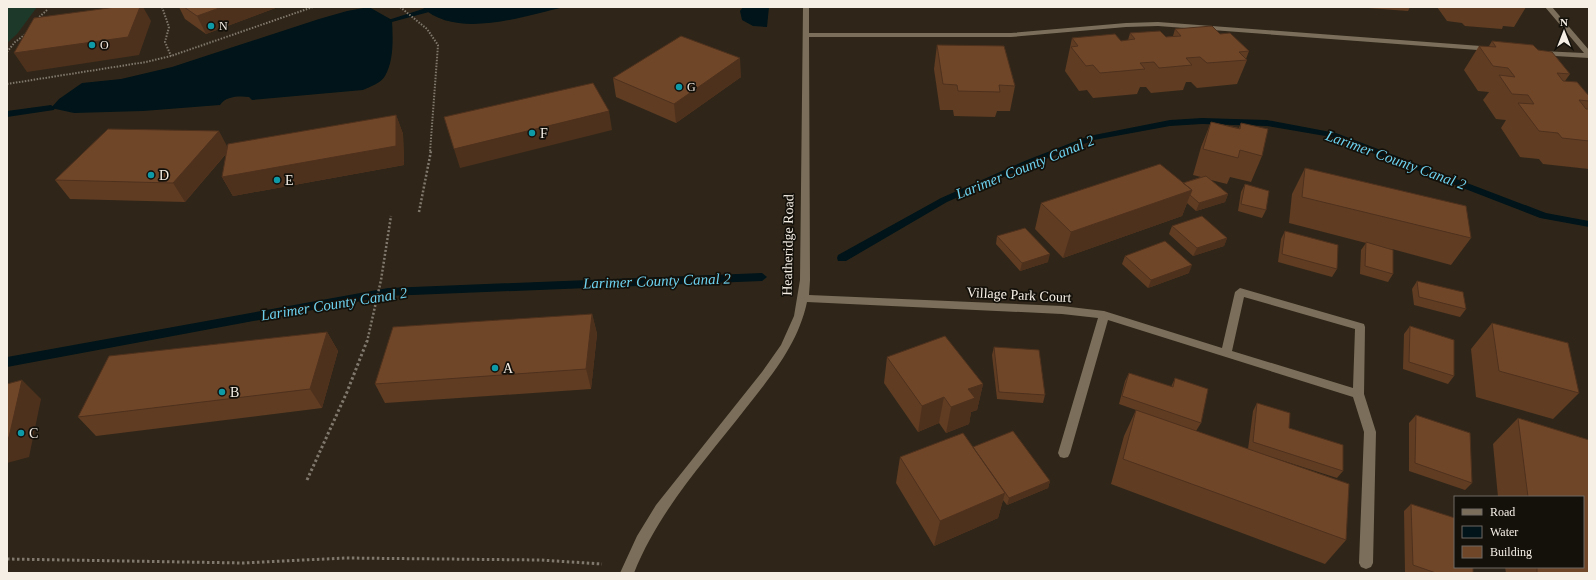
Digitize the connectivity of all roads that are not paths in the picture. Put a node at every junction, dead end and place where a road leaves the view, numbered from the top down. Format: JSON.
{"nodes":[{"id":1,"x":806,"y":7,"type":"edge"},
{"id":2,"x":1548,"y":7,"type":"edge"},
{"id":3,"x":806,"y":35,"type":"junction"},
{"id":4,"x":1503,"y":50,"type":"edge"},
{"id":5,"x":1534,"y":52,"type":"edge"},
{"id":6,"x":1589,"y":55,"type":"edge"},
{"id":7,"x":805,"y":298,"type":"junction"},
{"id":8,"x":1104,"y":315,"type":"junction"},
{"id":9,"x":1226,"y":353,"type":"junction"},
{"id":10,"x":1358,"y":394,"type":"junction"},
{"id":11,"x":1064,"y":453,"type":"dead end"},
{"id":12,"x":1366,"y":562,"type":"dead end"},
{"id":13,"x":628,"y":570,"type":"edge"}],
"edges":[{"from":1,"to":3,"type":"street","name":"Heatheridge Road"},
{"from":2,"to":6,"type":"street"},
{"from":3,"to":4,"type":"street"},
{"from":3,"to":7,"type":"street","name":"Heatheridge Road"},
{"from":5,"to":6,"type":"street"},
{"from":7,"to":8,"type":"street","name":"Village Park Court"},
{"from":7,"to":13,"type":"street","name":"Heatheridge Road"},
{"from":8,"to":9,"type":"street","name":"Village Park Court"},
{"from":8,"to":11,"type":"street"},
{"from":9,"to":10,"type":"street","name":"Village Park Court"},
{"from":9,"to":10,"type":"street"},
{"from":10,"to":12,"type":"street"}]}
